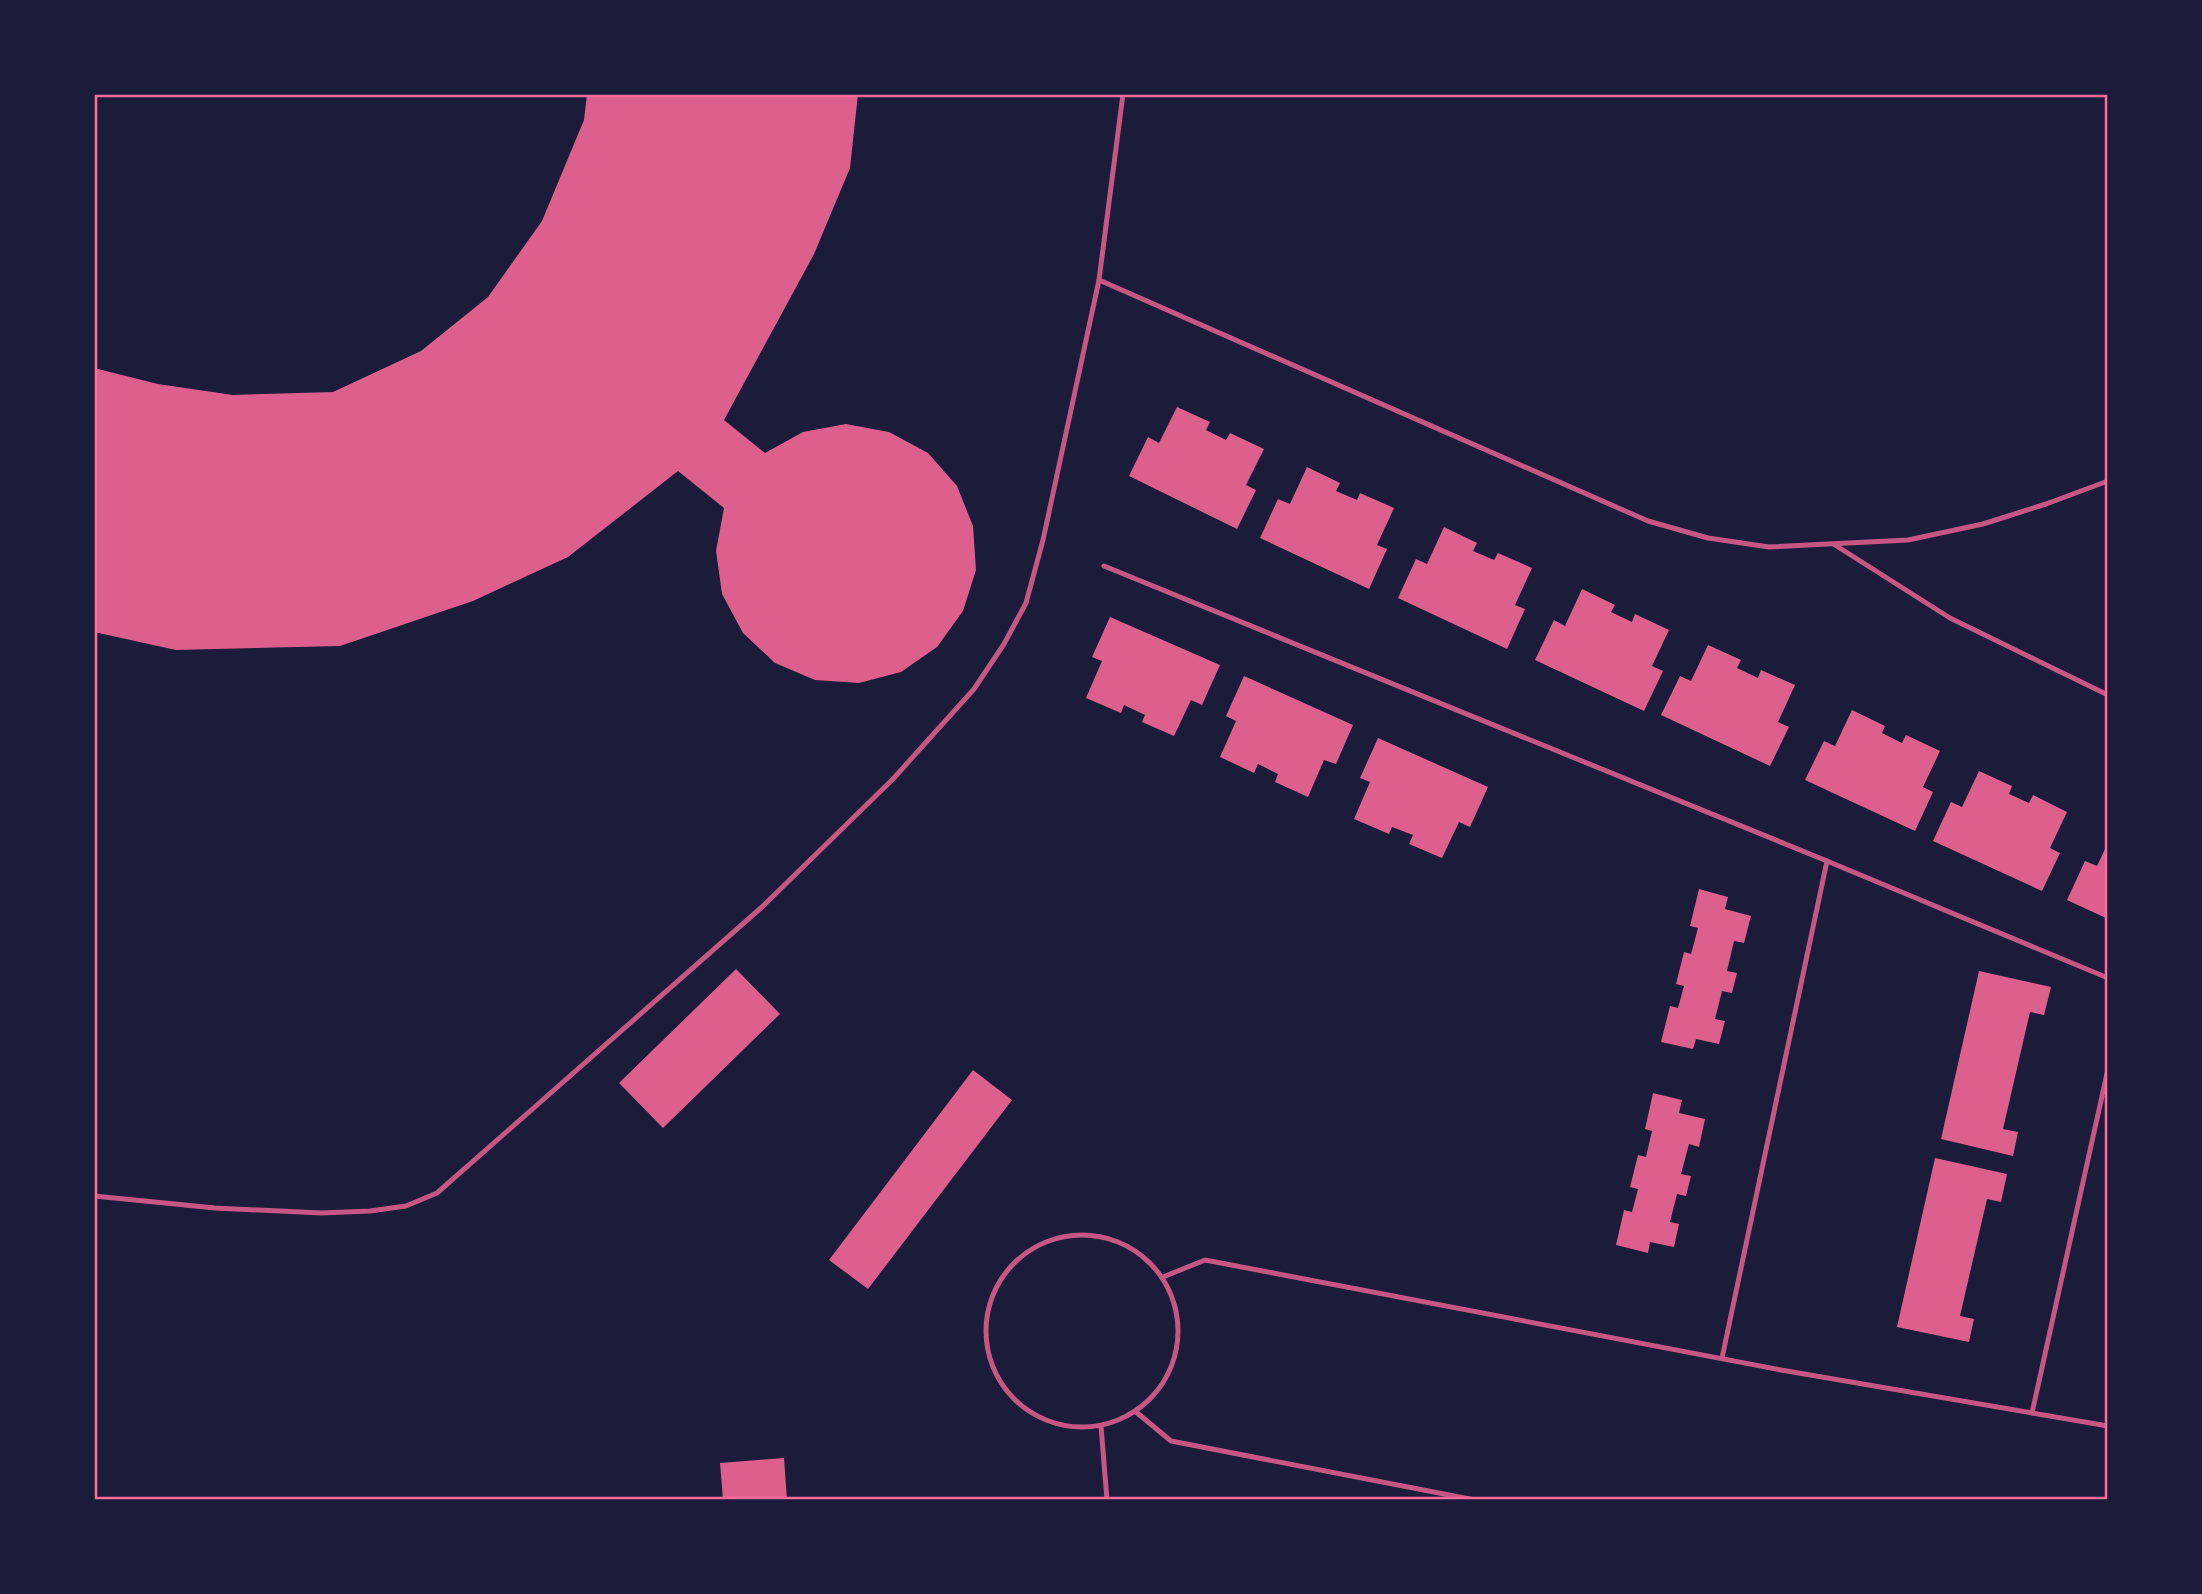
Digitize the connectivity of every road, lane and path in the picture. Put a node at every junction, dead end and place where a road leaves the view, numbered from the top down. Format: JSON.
{"nodes":[{"id":1,"x":1123,"y":94,"type":"edge"},
{"id":2,"x":1099,"y":280,"type":"junction"},
{"id":3,"x":2108,"y":481,"type":"edge"},
{"id":4,"x":1835,"y":545,"type":"junction"},
{"id":5,"x":1104,"y":566,"type":"dead end"},
{"id":6,"x":2108,"y":695,"type":"edge"},
{"id":7,"x":1827,"y":861,"type":"junction"},
{"id":8,"x":2108,"y":978,"type":"edge"},
{"id":9,"x":2108,"y":1069,"type":"edge"},
{"id":10,"x":94,"y":1196,"type":"edge"},
{"id":11,"x":1163,"y":1277,"type":"junction"},
{"id":12,"x":1722,"y":1358,"type":"junction"},
{"id":13,"x":1136,"y":1412,"type":"junction"},
{"id":14,"x":2032,"y":1413,"type":"junction"},
{"id":15,"x":1101,"y":1426,"type":"junction"},
{"id":16,"x":2108,"y":1426,"type":"edge"},
{"id":17,"x":1107,"y":1500,"type":"edge"},
{"id":18,"x":1475,"y":1500,"type":"edge"}],
"edges":[{"from":1,"to":2,"type":"lane"},
{"from":2,"to":4,"type":"lane"},
{"from":2,"to":10,"type":"lane"},
{"from":3,"to":4,"type":"lane"},
{"from":4,"to":6,"type":"lane"},
{"from":5,"to":7,"type":"lane"},
{"from":7,"to":8,"type":"lane"},
{"from":7,"to":12,"type":"lane"},
{"from":9,"to":14,"type":"lane"},
{"from":11,"to":12,"type":"lane"},
{"from":11,"to":13,"type":"lane"},
{"from":11,"to":15,"type":"lane"},
{"from":12,"to":14,"type":"lane"},
{"from":13,"to":15,"type":"lane"},
{"from":13,"to":18,"type":"lane"},
{"from":14,"to":16,"type":"lane"},
{"from":15,"to":17,"type":"lane"}]}
